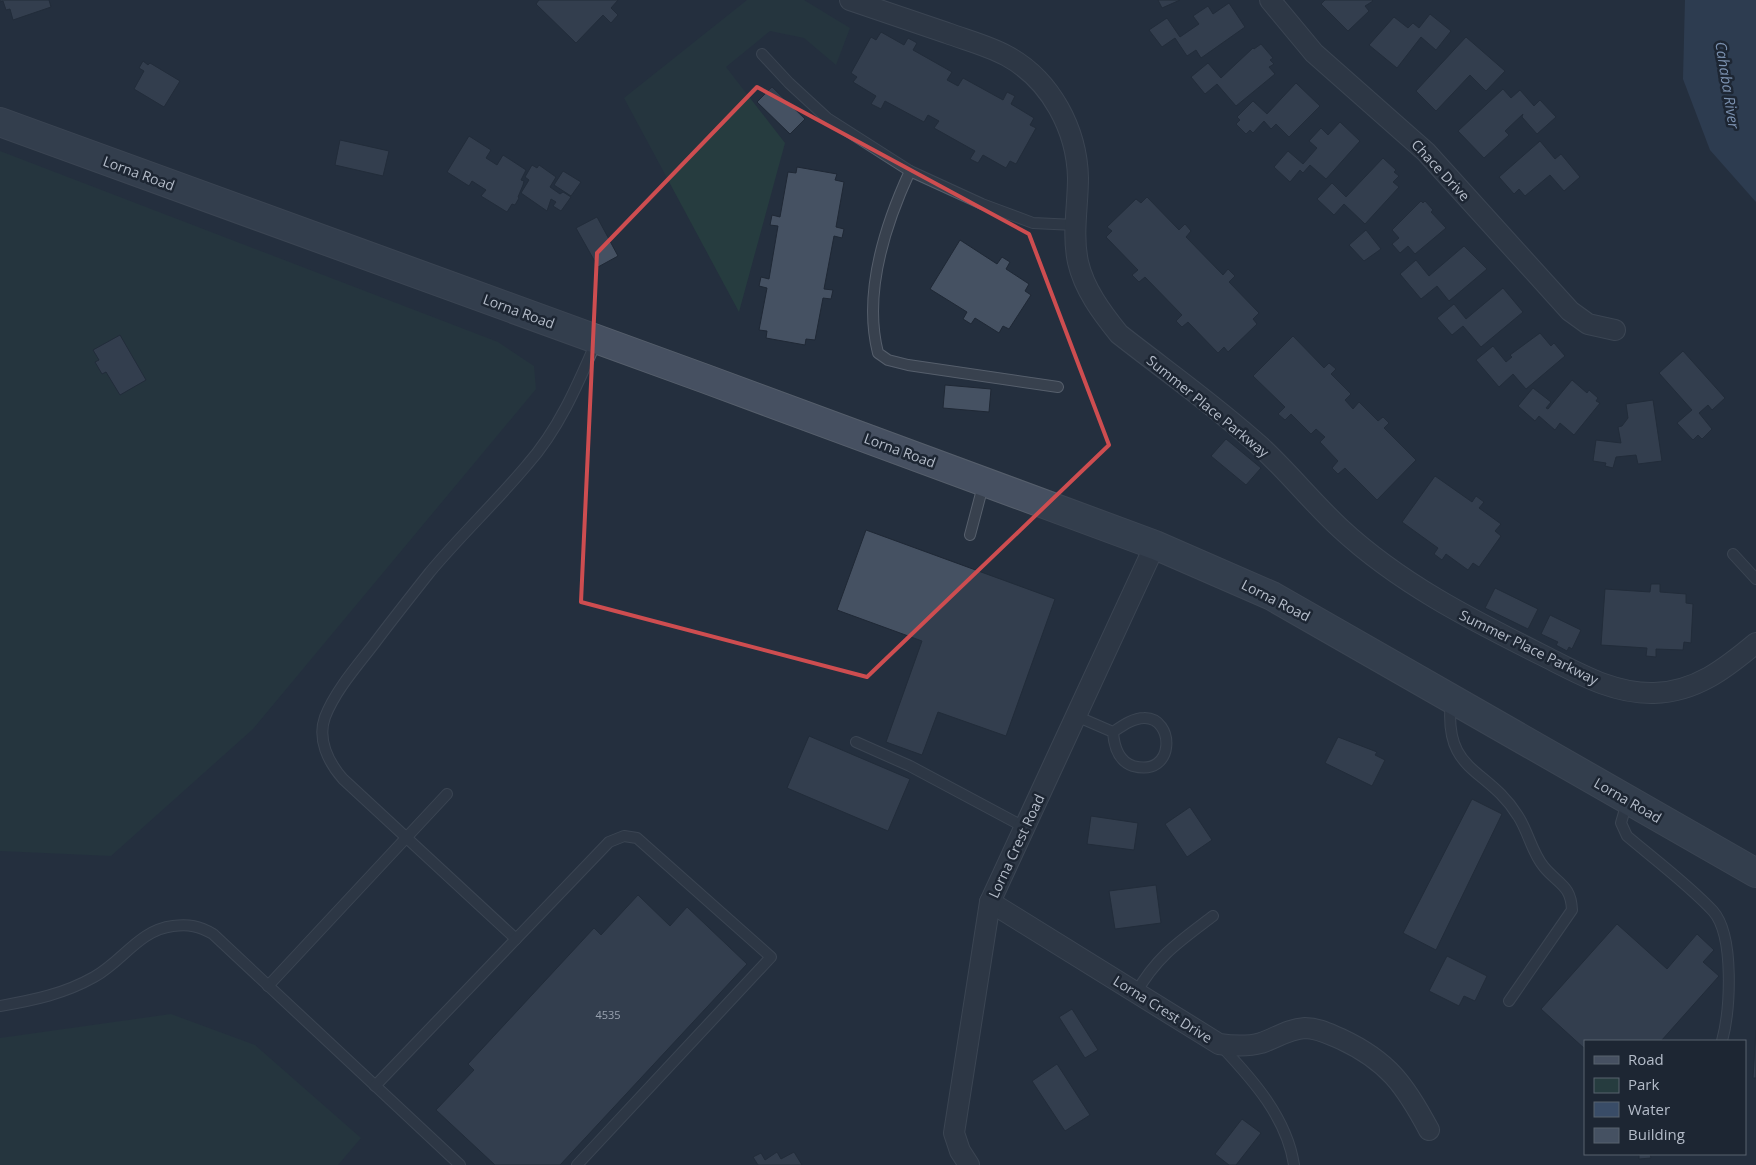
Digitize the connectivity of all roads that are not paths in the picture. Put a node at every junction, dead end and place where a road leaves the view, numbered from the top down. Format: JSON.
{"nodes":[{"id":1,"x":850,"y":0,"type":"edge"},
{"id":2,"x":1270,"y":0,"type":"edge"},
{"id":3,"x":887,"y":6,"type":"edge"},
{"id":4,"x":762,"y":54,"type":"dead end"},
{"id":5,"x":0,"y":122,"type":"edge"},
{"id":6,"x":910,"y":171,"type":"junction"},
{"id":7,"x":1075,"y":226,"type":"junction"},
{"id":8,"x":1615,"y":330,"type":"dead end"},
{"id":9,"x":598,"y":339,"type":"junction"},
{"id":10,"x":1058,"y":387,"type":"dead end"},
{"id":11,"x":984,"y":482,"type":"junction"},
{"id":12,"x":970,"y":535,"type":"dead end"},
{"id":13,"x":1155,"y":546,"type":"junction"},
{"id":14,"x":1733,"y":554,"type":"dead end"},
{"id":15,"x":1756,"y":578,"type":"edge"},
{"id":16,"x":1756,"y":642,"type":"edge"},
{"id":17,"x":1452,"y":699,"type":"junction"},
{"id":18,"x":1076,"y":716,"type":"junction"},
{"id":19,"x":1113,"y":732,"type":"junction"},
{"id":20,"x":856,"y":742,"type":"dead end"},
{"id":21,"x":447,"y":794,"type":"dead end"},
{"id":22,"x":1628,"y":799,"type":"junction"},
{"id":23,"x":1024,"y":827,"type":"junction"},
{"id":24,"x":406,"y":838,"type":"junction"},
{"id":25,"x":1756,"y":873,"type":"edge"},
{"id":26,"x":990,"y":902,"type":"junction"},
{"id":27,"x":1213,"y":916,"type":"dead end"},
{"id":28,"x":516,"y":939,"type":"junction"},
{"id":29,"x":268,"y":986,"type":"junction"},
{"id":30,"x":1136,"y":993,"type":"junction"},
{"id":31,"x":1510,"y":1001,"type":"dead end"},
{"id":32,"x":0,"y":1006,"type":"edge"},
{"id":33,"x":1722,"y":1040,"type":"edge"},
{"id":34,"x":1219,"y":1044,"type":"junction"},
{"id":35,"x":375,"y":1086,"type":"junction"},
{"id":36,"x":1429,"y":1130,"type":"dead end"},
{"id":37,"x":460,"y":1165,"type":"edge"},
{"id":38,"x":576,"y":1165,"type":"edge"},
{"id":39,"x":969,"y":1165,"type":"edge"},
{"id":40,"x":1294,"y":1165,"type":"edge"}],
"edges":[{"from":1,"to":3,"type":"street","name":"Summer Place Parkway"},
{"from":2,"to":8,"type":"street","name":"Chace Drive"},
{"from":3,"to":7,"type":"street","name":"Summer Place Parkway"},
{"from":4,"to":6,"type":"lane"},
{"from":5,"to":9,"type":"street","name":"Lorna Road"},
{"from":6,"to":7,"type":"lane"},
{"from":6,"to":10,"type":"lane"},
{"from":7,"to":16,"type":"street","name":"Summer Place Parkway"},
{"from":9,"to":11,"type":"street","name":"Lorna Road"},
{"from":9,"to":24,"type":"lane"},
{"from":11,"to":12,"type":"lane"},
{"from":11,"to":13,"type":"street","name":"Lorna Road"},
{"from":13,"to":17,"type":"street","name":"Lorna Road"},
{"from":13,"to":18,"type":"street","name":"Lorna Crest Road"},
{"from":14,"to":15,"type":"lane"},
{"from":17,"to":22,"type":"street","name":"Lorna Road"},
{"from":17,"to":31,"type":"lane"},
{"from":18,"to":19,"type":"lane"},
{"from":18,"to":23,"type":"street","name":"Lorna Crest Road"},
{"from":19,"to":19,"type":"lane"},
{"from":20,"to":23,"type":"lane"},
{"from":21,"to":24,"type":"lane"},
{"from":22,"to":25,"type":"street","name":"Lorna Road"},
{"from":22,"to":33,"type":"lane"},
{"from":23,"to":26,"type":"street","name":"Lorna Crest Road"},
{"from":24,"to":28,"type":"lane"},
{"from":24,"to":29,"type":"lane"},
{"from":26,"to":30,"type":"street","name":"Lorna Crest Drive"},
{"from":26,"to":39,"type":"street","name":"Lorna Crest Road"},
{"from":27,"to":30,"type":"lane"},
{"from":28,"to":35,"type":"lane"},
{"from":28,"to":38,"type":"lane"},
{"from":29,"to":32,"type":"lane"},
{"from":29,"to":35,"type":"lane"},
{"from":30,"to":34,"type":"street","name":"Lorna Crest Drive"},
{"from":34,"to":36,"type":"street","name":"Lorna Crest Drive"},
{"from":34,"to":40,"type":"lane"},
{"from":35,"to":37,"type":"lane"}]}
